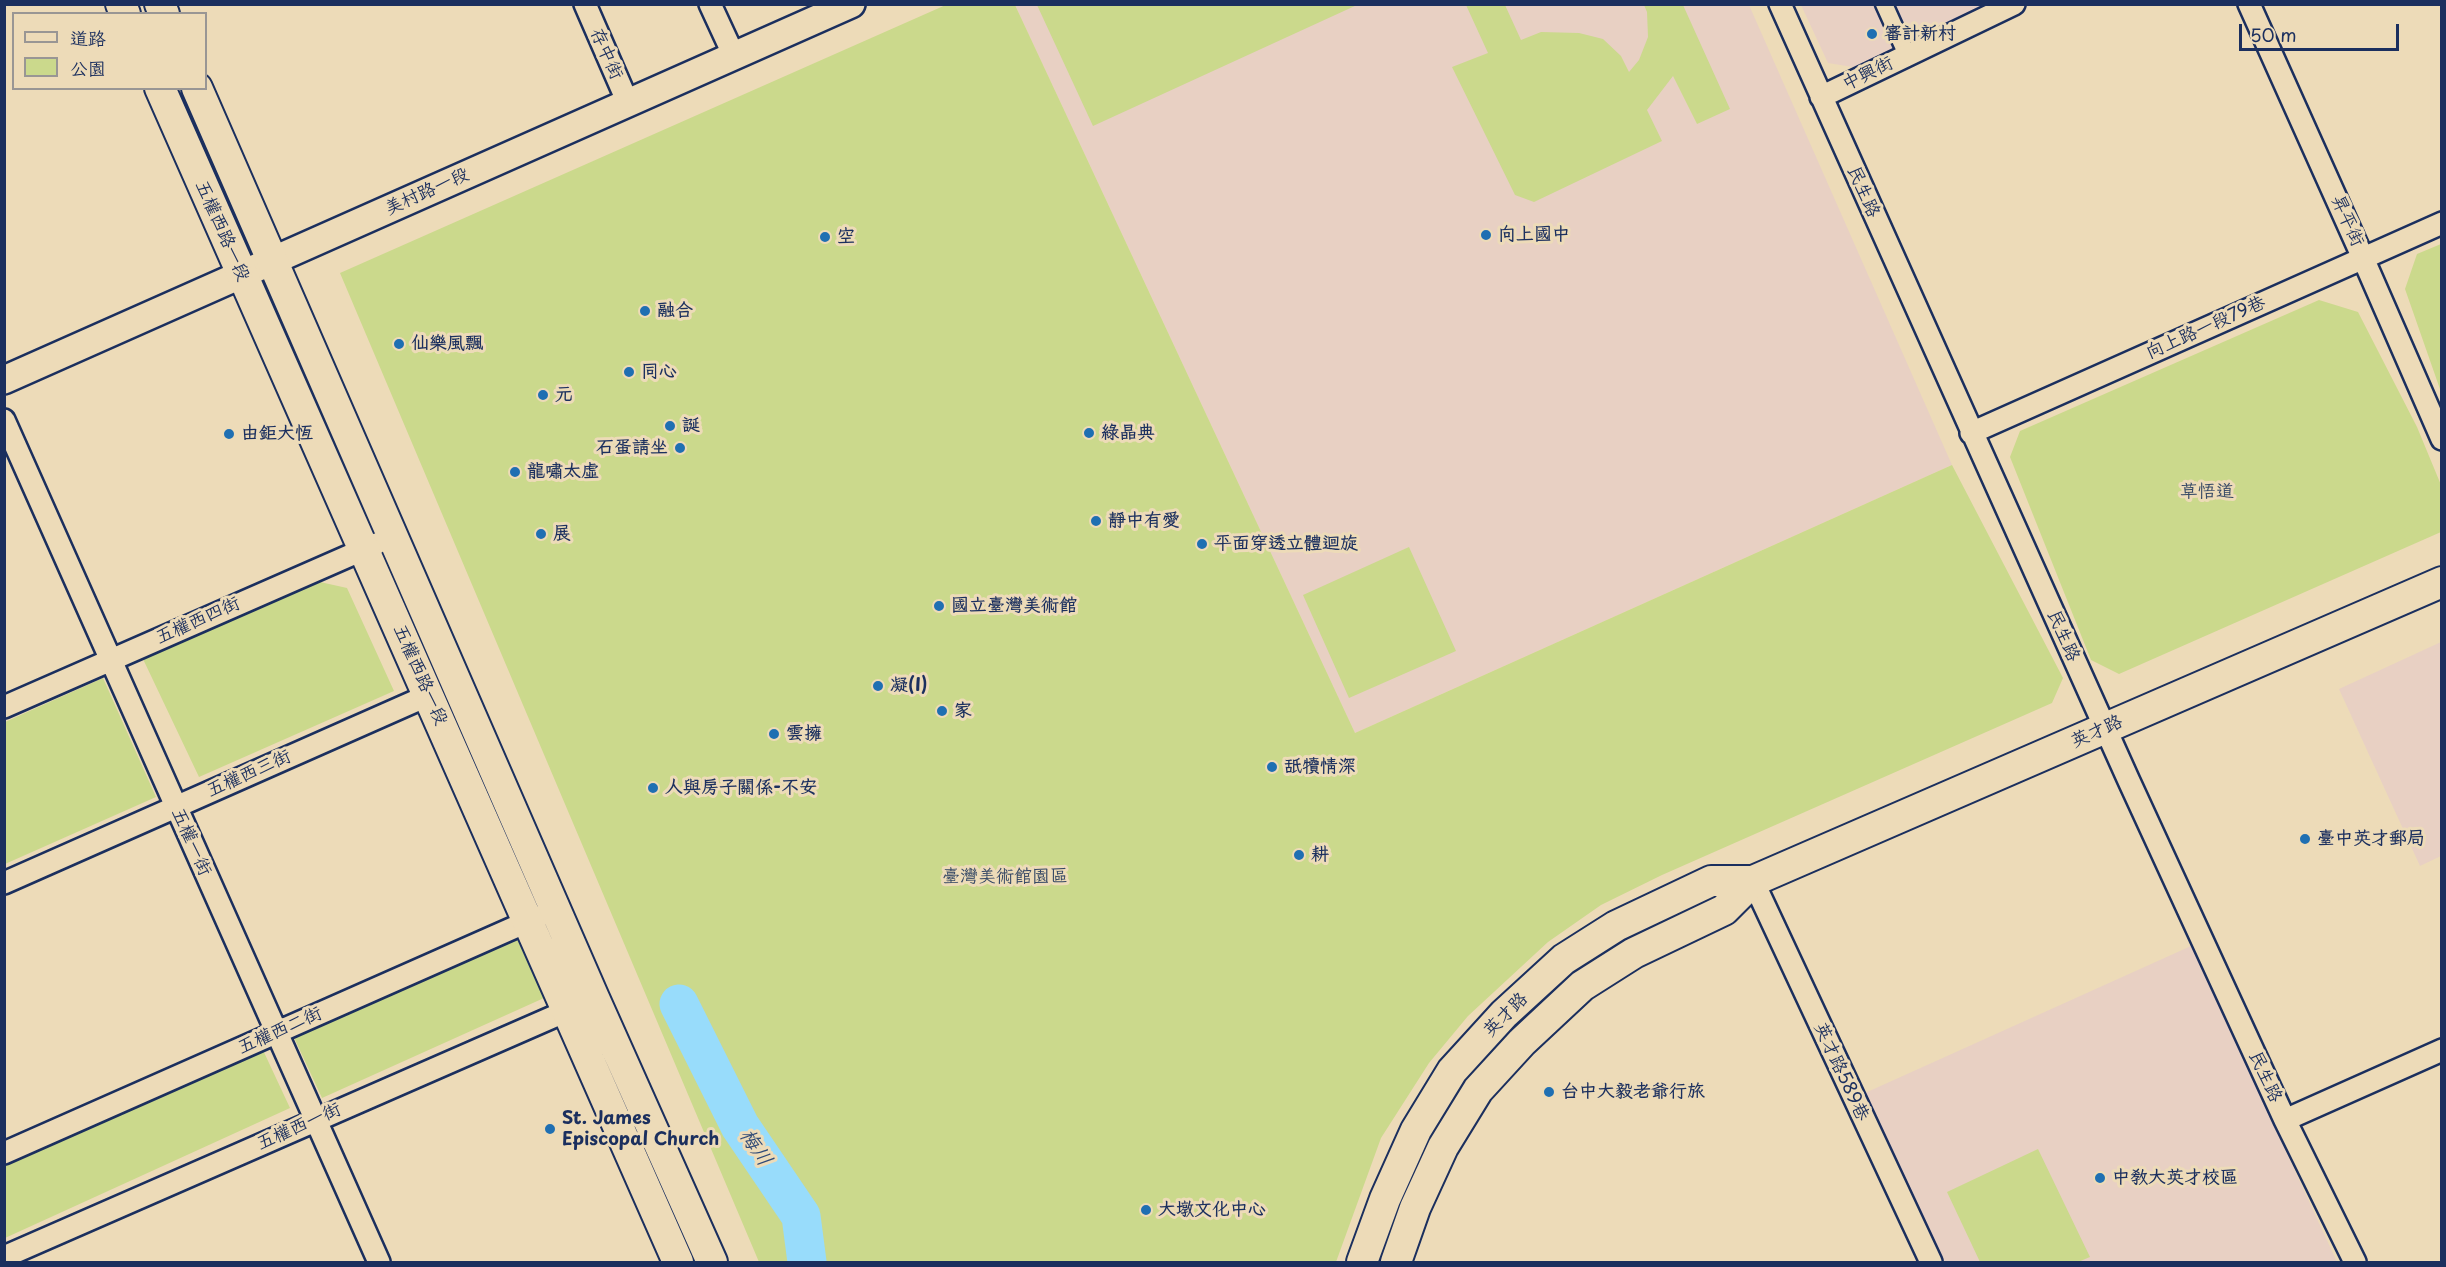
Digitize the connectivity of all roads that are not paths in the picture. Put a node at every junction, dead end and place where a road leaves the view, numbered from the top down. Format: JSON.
{"nodes":[{"id":1,"x":585,"y":4,"type":"edge"},
{"id":2,"x":710,"y":4,"type":"edge"},
{"id":3,"x":851,"y":4,"type":"edge"},
{"id":4,"x":1780,"y":4,"type":"edge"},
{"id":5,"x":1884,"y":4,"type":"edge"},
{"id":6,"x":2014,"y":4,"type":"edge"},
{"id":7,"x":2249,"y":4,"type":"edge"},
{"id":8,"x":1986,"y":11,"type":"edge"},
{"id":9,"x":1907,"y":55,"type":"junction"},
{"id":10,"x":734,"y":56,"type":"junction"},
{"id":11,"x":161,"y":90,"type":"edge"},
{"id":12,"x":198,"y":90,"type":"edge"},
{"id":13,"x":1821,"y":97,"type":"junction"},
{"id":14,"x":628,"y":103,"type":"junction"},
{"id":15,"x":2442,"y":223,"type":"edge"},
{"id":16,"x":2364,"y":258,"type":"junction"},
{"id":17,"x":271,"y":261,"type":"junction"},
{"id":18,"x":241,"y":274,"type":"junction"},
{"id":19,"x":4,"y":380,"type":"edge"},
{"id":20,"x":4,"y":420,"type":"edge"},
{"id":21,"x":1971,"y":433,"type":"junction"},
{"id":22,"x":2442,"y":439,"type":"edge"},
{"id":23,"x":393,"y":537,"type":"junction"},
{"id":24,"x":364,"y":549,"type":"junction"},
{"id":25,"x":2442,"y":582,"type":"edge"},
{"id":26,"x":111,"y":660,"type":"junction"},
{"id":27,"x":429,"y":695,"type":"junction"},
{"id":28,"x":4,"y":707,"type":"edge"},
{"id":29,"x":2105,"y":729,"type":"junction"},
{"id":30,"x":175,"y":807,"type":"junction"},
{"id":31,"x":1753,"y":881,"type":"junction"},
{"id":32,"x":4,"y":883,"type":"edge"},
{"id":33,"x":555,"y":909,"type":"junction"},
{"id":34,"x":528,"y":921,"type":"junction"},
{"id":35,"x":581,"y":1004,"type":"junction"},
{"id":36,"x":277,"y":1033,"type":"junction"},
{"id":37,"x":2442,"y":1050,"type":"edge"},
{"id":38,"x":316,"y":1120,"type":"junction"},
{"id":39,"x":2285,"y":1120,"type":"junction"},
{"id":40,"x":4,"y":1153,"type":"edge"},
{"id":41,"x":4,"y":1257,"type":"edge"},
{"id":42,"x":379,"y":1263,"type":"edge"},
{"id":43,"x":678,"y":1263,"type":"edge"},
{"id":44,"x":712,"y":1263,"type":"edge"},
{"id":45,"x":1362,"y":1263,"type":"edge"},
{"id":46,"x":1396,"y":1263,"type":"edge"},
{"id":47,"x":1931,"y":1263,"type":"edge"},
{"id":48,"x":2355,"y":1263,"type":"edge"}],
"edges":[{"from":1,"to":14,"type":"street","name":"存中街"},
{"from":2,"to":10,"type":"street"},
{"from":3,"to":10,"type":"street","name":"美村路一段"},
{"from":4,"to":13,"type":"street","name":"民生路"},
{"from":5,"to":9,"type":"street"},
{"from":6,"to":8,"type":"street","name":"中興街"},
{"from":7,"to":16,"type":"street","name":"昇平街"},
{"from":8,"to":9,"type":"street","name":"中興街"},
{"from":9,"to":13,"type":"street","name":"中興街"},
{"from":10,"to":14,"type":"street","name":"美村路一段"},
{"from":11,"to":18,"type":"main road","name":"五權西路一段"},
{"from":12,"to":17,"type":"main road","name":"五權西路一段"},
{"from":13,"to":21,"type":"street","name":"民生路"},
{"from":14,"to":17,"type":"street","name":"美村路一段"},
{"from":15,"to":16,"type":"street","name":"向上路一段79巷"},
{"from":16,"to":21,"type":"street","name":"向上路一段79巷"},
{"from":16,"to":22,"type":"street","name":"昇平街"},
{"from":17,"to":18,"type":"street","name":"美村路一段"},
{"from":17,"to":23,"type":"main road","name":"五權西路一段"},
{"from":18,"to":19,"type":"street","name":"美村路一段"},
{"from":18,"to":24,"type":"main road","name":"五權西路一段"},
{"from":20,"to":26,"type":"street","name":"五權一街"},
{"from":21,"to":29,"type":"street","name":"民生路"},
{"from":23,"to":24,"type":"street","name":"五權西四街"},
{"from":23,"to":33,"type":"main road","name":"五權西路一段"},
{"from":24,"to":26,"type":"street","name":"五權西四街"},
{"from":24,"to":27,"type":"main road","name":"五權西路一段"},
{"from":25,"to":29,"type":"main road","name":"英才路"},
{"from":26,"to":28,"type":"street","name":"五權西四街"},
{"from":26,"to":30,"type":"street","name":"五權一街"},
{"from":27,"to":30,"type":"street","name":"五權西三街"},
{"from":27,"to":34,"type":"main road","name":"五權西路一段"},
{"from":29,"to":31,"type":"main road","name":"英才路"},
{"from":29,"to":39,"type":"street","name":"民生路"},
{"from":30,"to":32,"type":"street","name":"五權西三街"},
{"from":30,"to":36,"type":"street","name":"五權一街"},
{"from":31,"to":45,"type":"main road","name":"英才路"},
{"from":31,"to":46,"type":"main road","name":"英才路"},
{"from":31,"to":47,"type":"street","name":"英才路589巷"},
{"from":33,"to":34,"type":"street","name":"五權西二街"},
{"from":33,"to":35,"type":"main road","name":"五權西路一段"},
{"from":34,"to":35,"type":"main road","name":"五權西路一段"},
{"from":34,"to":36,"type":"street","name":"五權西二街"},
{"from":35,"to":38,"type":"street","name":"五權西一街"},
{"from":35,"to":43,"type":"main road","name":"五權西路一段"},
{"from":35,"to":44,"type":"main road","name":"五權西路一段"},
{"from":36,"to":38,"type":"street","name":"五權一街"},
{"from":36,"to":40,"type":"street","name":"五權西二街"},
{"from":37,"to":39,"type":"street"},
{"from":38,"to":41,"type":"street","name":"五權西一街"},
{"from":38,"to":42,"type":"street","name":"五權一街"},
{"from":39,"to":48,"type":"street","name":"民生路"}]}
